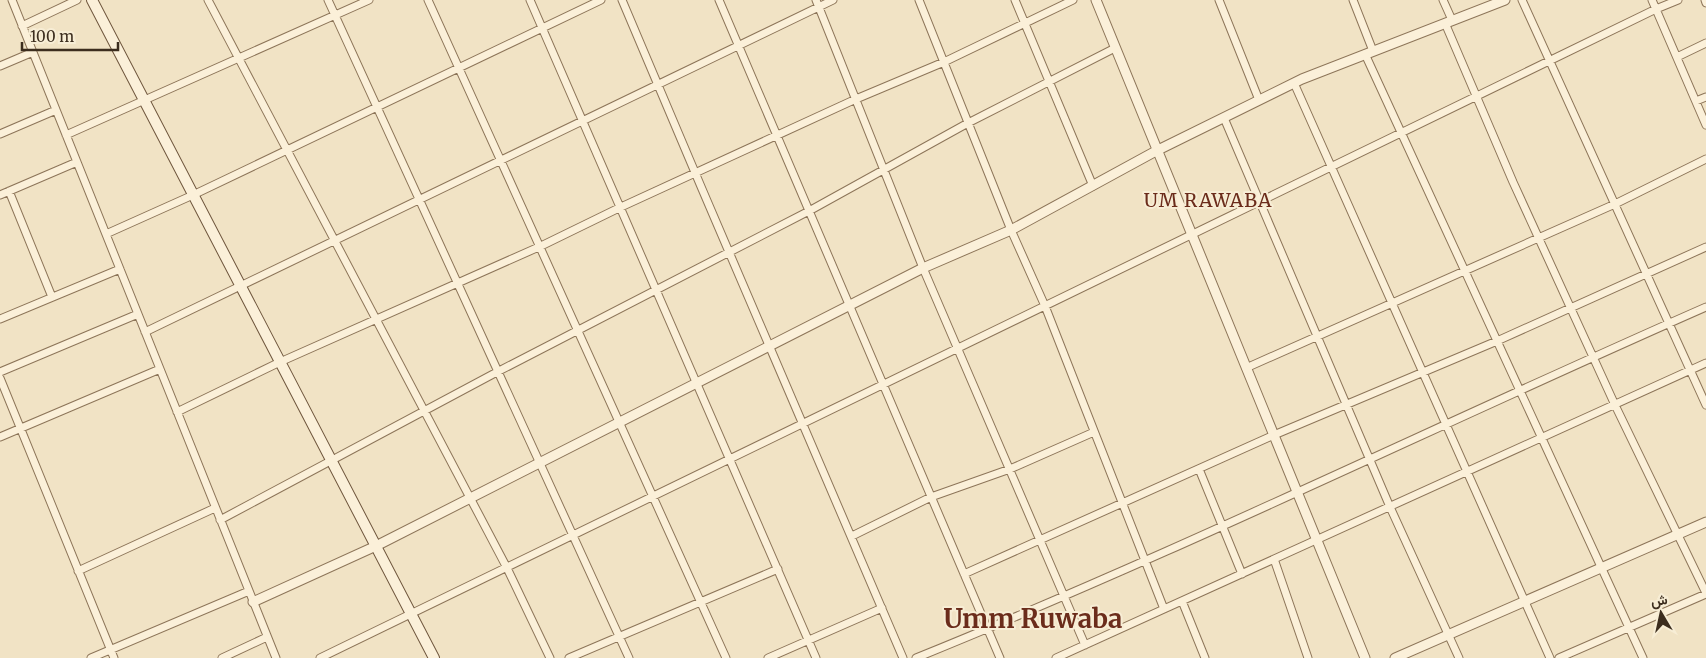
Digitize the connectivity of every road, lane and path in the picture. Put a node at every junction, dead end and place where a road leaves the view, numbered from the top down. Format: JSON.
{"nodes":[{"id":1,"x":12,"y":0,"type":"edge"},
{"id":2,"x":78,"y":0,"type":"edge"},
{"id":3,"x":92,"y":0,"type":"edge"},
{"id":4,"x":208,"y":0,"type":"edge"},
{"id":5,"x":328,"y":0,"type":"edge"},
{"id":6,"x":369,"y":0,"type":"edge"},
{"id":7,"x":428,"y":0,"type":"edge"},
{"id":8,"x":530,"y":0,"type":"edge"},
{"id":9,"x":601,"y":0,"type":"edge"},
{"id":10,"x":622,"y":0,"type":"edge"},
{"id":11,"x":719,"y":0,"type":"edge"},
{"id":12,"x":834,"y":0,"type":"edge"},
{"id":13,"x":919,"y":0,"type":"edge"},
{"id":14,"x":1015,"y":0,"type":"edge"},
{"id":15,"x":1073,"y":0,"type":"edge"},
{"id":16,"x":1096,"y":0,"type":"edge"},
{"id":17,"x":1219,"y":0,"type":"edge"},
{"id":18,"x":1353,"y":0,"type":"edge"},
{"id":19,"x":1443,"y":0,"type":"edge"},
{"id":20,"x":1505,"y":0,"type":"edge"},
{"id":21,"x":1522,"y":0,"type":"edge"},
{"id":22,"x":1652,"y":0,"type":"edge"},
{"id":23,"x":1678,"y":0,"type":"edge"},
{"id":24,"x":818,"y":3,"type":"edge"},
{"id":25,"x":1656,"y":9,"type":"junction"},
{"id":26,"x":334,"y":14,"type":"junction"},
{"id":27,"x":1448,"y":22,"type":"junction"},
{"id":28,"x":1024,"y":23,"type":"junction"},
{"id":29,"x":22,"y":26,"type":"junction"},
{"id":30,"x":542,"y":28,"type":"junction"},
{"id":31,"x":1706,"y":43,"type":"edge"},
{"id":32,"x":738,"y":45,"type":"junction"},
{"id":33,"x":1115,"y":48,"type":"junction"},
{"id":34,"x":33,"y":52,"type":"junction"},
{"id":35,"x":1369,"y":53,"type":"junction"},
{"id":36,"x":1676,"y":56,"type":"junction"},
{"id":37,"x":238,"y":58,"type":"junction"},
{"id":38,"x":1549,"y":60,"type":"junction"},
{"id":39,"x":944,"y":62,"type":"junction"},
{"id":40,"x":0,"y":66,"type":"edge"},
{"id":41,"x":459,"y":68,"type":"junction"},
{"id":42,"x":1049,"y":81,"type":"junction"},
{"id":43,"x":1294,"y":83,"type":"junction"},
{"id":44,"x":657,"y":84,"type":"junction"},
{"id":45,"x":1476,"y":96,"type":"junction"},
{"id":46,"x":1706,"y":97,"type":"edge"},
{"id":47,"x":143,"y":99,"type":"junction"},
{"id":48,"x":856,"y":99,"type":"junction"},
{"id":49,"x":1259,"y":100,"type":"junction"},
{"id":50,"x":1696,"y":102,"type":"junction"},
{"id":51,"x":376,"y":108,"type":"junction"},
{"id":52,"x":56,"y":110,"type":"junction"},
{"id":53,"x":1224,"y":118,"type":"junction"},
{"id":54,"x":583,"y":120,"type":"junction"},
{"id":55,"x":968,"y":123,"type":"junction"},
{"id":56,"x":1706,"y":125,"type":"edge"},
{"id":57,"x":1401,"y":133,"type":"junction"},
{"id":58,"x":0,"y":134,"type":"edge"},
{"id":59,"x":66,"y":135,"type":"junction"},
{"id":60,"x":777,"y":137,"type":"junction"},
{"id":61,"x":287,"y":150,"type":"junction"},
{"id":62,"x":1156,"y":151,"type":"junction"},
{"id":63,"x":1706,"y":159,"type":"edge"},
{"id":64,"x":77,"y":162,"type":"junction"},
{"id":65,"x":502,"y":162,"type":"junction"},
{"id":66,"x":1331,"y":167,"type":"junction"},
{"id":67,"x":884,"y":170,"type":"junction"},
{"id":68,"x":694,"y":174,"type":"junction"},
{"id":69,"x":1093,"y":186,"type":"junction"},
{"id":70,"x":10,"y":191,"type":"junction"},
{"id":71,"x":0,"y":195,"type":"edge"},
{"id":72,"x":193,"y":195,"type":"junction"},
{"id":73,"x":418,"y":199,"type":"junction"},
{"id":74,"x":1260,"y":202,"type":"junction"},
{"id":75,"x":1614,"y":204,"type":"junction"},
{"id":76,"x":621,"y":207,"type":"junction"},
{"id":77,"x":809,"y":211,"type":"junction"},
{"id":78,"x":1011,"y":230,"type":"junction"},
{"id":79,"x":106,"y":234,"type":"junction"},
{"id":80,"x":1191,"y":235,"type":"junction"},
{"id":81,"x":1538,"y":237,"type":"junction"},
{"id":82,"x":334,"y":240,"type":"junction"},
{"id":83,"x":541,"y":246,"type":"junction"},
{"id":84,"x":1706,"y":247,"type":"edge"},
{"id":85,"x":728,"y":253,"type":"junction"},
{"id":86,"x":923,"y":268,"type":"junction"},
{"id":87,"x":120,"y":269,"type":"junction"},
{"id":88,"x":1464,"y":270,"type":"junction"},
{"id":89,"x":1646,"y":273,"type":"junction"},
{"id":90,"x":456,"y":284,"type":"junction"},
{"id":91,"x":240,"y":285,"type":"junction"},
{"id":92,"x":657,"y":288,"type":"junction"},
{"id":93,"x":52,"y":297,"type":"junction"},
{"id":94,"x":1391,"y":302,"type":"junction"},
{"id":95,"x":848,"y":305,"type":"junction"},
{"id":96,"x":1045,"y":306,"type":"junction"},
{"id":97,"x":1706,"y":307,"type":"edge"},
{"id":98,"x":1570,"y":308,"type":"junction"},
{"id":99,"x":138,"y":314,"type":"junction"},
{"id":100,"x":0,"y":318,"type":"edge"},
{"id":101,"x":375,"y":319,"type":"junction"},
{"id":102,"x":1669,"y":323,"type":"junction"},
{"id":103,"x":579,"y":331,"type":"junction"},
{"id":104,"x":145,"y":332,"type":"junction"},
{"id":105,"x":1317,"y":335,"type":"junction"},
{"id":106,"x":1497,"y":341,"type":"junction"},
{"id":107,"x":770,"y":345,"type":"junction"},
{"id":108,"x":958,"y":349,"type":"junction"},
{"id":109,"x":1593,"y":356,"type":"junction"},
{"id":110,"x":280,"y":362,"type":"junction"},
{"id":111,"x":1706,"y":363,"type":"edge"},
{"id":112,"x":1246,"y":368,"type":"junction"},
{"id":113,"x":160,"y":369,"type":"junction"},
{"id":114,"x":1690,"y":370,"type":"junction"},
{"id":115,"x":1422,"y":371,"type":"junction"},
{"id":116,"x":0,"y":372,"type":"edge"},
{"id":117,"x":496,"y":372,"type":"junction"},
{"id":118,"x":0,"y":378,"type":"edge"},
{"id":119,"x":698,"y":382,"type":"junction"},
{"id":120,"x":883,"y":385,"type":"junction"},
{"id":121,"x":1520,"y":390,"type":"junction"},
{"id":122,"x":1346,"y":404,"type":"junction"},
{"id":123,"x":1615,"y":405,"type":"junction"},
{"id":124,"x":1706,"y":405,"type":"edge"},
{"id":125,"x":177,"y":412,"type":"junction"},
{"id":126,"x":424,"y":412,"type":"junction"},
{"id":127,"x":621,"y":421,"type":"junction"},
{"id":128,"x":804,"y":424,"type":"junction"},
{"id":129,"x":1445,"y":424,"type":"junction"},
{"id":130,"x":19,"y":428,"type":"junction"},
{"id":131,"x":1094,"y":432,"type":"junction"},
{"id":132,"x":1274,"y":435,"type":"junction"},
{"id":133,"x":0,"y":437,"type":"edge"},
{"id":134,"x":1542,"y":438,"type":"junction"},
{"id":135,"x":1370,"y":458,"type":"junction"},
{"id":136,"x":731,"y":459,"type":"junction"},
{"id":137,"x":331,"y":460,"type":"junction"},
{"id":138,"x":538,"y":464,"type":"junction"},
{"id":139,"x":1010,"y":469,"type":"junction"},
{"id":140,"x":1199,"y":469,"type":"junction"},
{"id":141,"x":1467,"y":472,"type":"junction"},
{"id":142,"x":1297,"y":492,"type":"junction"},
{"id":143,"x":654,"y":496,"type":"junction"},
{"id":144,"x":931,"y":497,"type":"junction"},
{"id":145,"x":470,"y":498,"type":"junction"},
{"id":146,"x":1122,"y":504,"type":"junction"},
{"id":147,"x":1390,"y":506,"type":"junction"},
{"id":148,"x":215,"y":508,"type":"junction"},
{"id":149,"x":220,"y":520,"type":"junction"},
{"id":150,"x":1706,"y":522,"type":"edge"},
{"id":151,"x":1222,"y":526,"type":"junction"},
{"id":152,"x":1679,"y":533,"type":"junction"},
{"id":153,"x":572,"y":536,"type":"junction"},
{"id":154,"x":852,"y":536,"type":"junction"},
{"id":155,"x":1040,"y":540,"type":"junction"},
{"id":156,"x":1317,"y":540,"type":"junction"},
{"id":157,"x":376,"y":546,"type":"junction"},
{"id":158,"x":1274,"y":560,"type":"junction"},
{"id":159,"x":1145,"y":561,"type":"junction"},
{"id":160,"x":507,"y":568,"type":"junction"},
{"id":161,"x":1601,"y":568,"type":"junction"},
{"id":162,"x":778,"y":569,"type":"junction"},
{"id":163,"x":78,"y":571,"type":"junction"},
{"id":164,"x":964,"y":574,"type":"junction"},
{"id":165,"x":1242,"y":574,"type":"junction"},
{"id":166,"x":249,"y":591,"type":"junction"},
{"id":167,"x":1706,"y":593,"type":"edge"},
{"id":168,"x":1064,"y":596,"type":"junction"},
{"id":169,"x":1182,"y":601,"type":"junction"},
{"id":170,"x":1525,"y":601,"type":"junction"},
{"id":171,"x":254,"y":602,"type":"junction"},
{"id":172,"x":701,"y":602,"type":"junction"},
{"id":173,"x":882,"y":608,"type":"junction"},
{"id":174,"x":1164,"y":609,"type":"junction"},
{"id":175,"x":411,"y":615,"type":"junction"},
{"id":176,"x":1628,"y":626,"type":"junction"},
{"id":177,"x":987,"y":629,"type":"junction"},
{"id":178,"x":1448,"y":635,"type":"junction"},
{"id":179,"x":268,"y":637,"type":"junction"},
{"id":180,"x":619,"y":637,"type":"junction"},
{"id":181,"x":808,"y":641,"type":"junction"},
{"id":182,"x":1086,"y":645,"type":"junction"},
{"id":183,"x":110,"y":650,"type":"junction"},
{"id":184,"x":91,"y":658,"type":"edge"},
{"id":185,"x":114,"y":658,"type":"edge"},
{"id":186,"x":222,"y":658,"type":"edge"},
{"id":187,"x":276,"y":658,"type":"edge"},
{"id":188,"x":320,"y":658,"type":"edge"},
{"id":189,"x":434,"y":658,"type":"edge"},
{"id":190,"x":550,"y":658,"type":"edge"},
{"id":191,"x":569,"y":658,"type":"edge"},
{"id":192,"x":629,"y":658,"type":"edge"},
{"id":193,"x":726,"y":658,"type":"edge"},
{"id":194,"x":768,"y":658,"type":"edge"},
{"id":195,"x":816,"y":658,"type":"edge"},
{"id":196,"x":903,"y":658,"type":"edge"},
{"id":197,"x":916,"y":658,"type":"edge"},
{"id":198,"x":1000,"y":658,"type":"edge"},
{"id":199,"x":1056,"y":658,"type":"edge"},
{"id":200,"x":1205,"y":658,"type":"edge"},
{"id":201,"x":1308,"y":658,"type":"edge"},
{"id":202,"x":1365,"y":658,"type":"edge"},
{"id":203,"x":1395,"y":658,"type":"edge"},
{"id":204,"x":1459,"y":658,"type":"edge"},
{"id":205,"x":1550,"y":658,"type":"edge"},
{"id":206,"x":1559,"y":658,"type":"edge"},
{"id":207,"x":1643,"y":658,"type":"edge"}],
"edges":[{"from":1,"to":29,"type":"street"},
{"from":2,"to":29,"type":"street"},
{"from":3,"to":47,"type":"main road"},
{"from":4,"to":37,"type":"street"},
{"from":5,"to":26,"type":"street"},
{"from":6,"to":26,"type":"street"},
{"from":7,"to":41,"type":"street"},
{"from":8,"to":30,"type":"street"},
{"from":9,"to":30,"type":"street"},
{"from":10,"to":44,"type":"street"},
{"from":11,"to":32,"type":"street"},
{"from":12,"to":24,"type":"street"},
{"from":13,"to":39,"type":"street"},
{"from":14,"to":28,"type":"street"},
{"from":15,"to":28,"type":"street"},
{"from":16,"to":33,"type":"street"},
{"from":17,"to":49,"type":"street"},
{"from":18,"to":35,"type":"street"},
{"from":19,"to":27,"type":"street"},
{"from":20,"to":27,"type":"street"},
{"from":21,"to":38,"type":"street"},
{"from":22,"to":25,"type":"street"},
{"from":23,"to":25,"type":"street"},
{"from":24,"to":32,"type":"street"},
{"from":24,"to":48,"type":"street"},
{"from":25,"to":36,"type":"street"},
{"from":25,"to":38,"type":"street"},
{"from":26,"to":37,"type":"street"},
{"from":26,"to":51,"type":"street"},
{"from":27,"to":35,"type":"street"},
{"from":27,"to":45,"type":"street"},
{"from":28,"to":39,"type":"street"},
{"from":28,"to":42,"type":"street"},
{"from":29,"to":34,"type":"street"},
{"from":30,"to":41,"type":"street"},
{"from":30,"to":54,"type":"street"},
{"from":31,"to":36,"type":"street"},
{"from":32,"to":44,"type":"street"},
{"from":32,"to":60,"type":"street"},
{"from":33,"to":42,"type":"street"},
{"from":33,"to":62,"type":"street"},
{"from":34,"to":40,"type":"street"},
{"from":34,"to":52,"type":"street"},
{"from":35,"to":43,"type":"street"},
{"from":35,"to":57,"type":"street"},
{"from":36,"to":50,"type":"street"},
{"from":37,"to":47,"type":"street"},
{"from":37,"to":61,"type":"street"},
{"from":38,"to":45,"type":"street"},
{"from":38,"to":75,"type":"street"},
{"from":39,"to":48,"type":"street"},
{"from":39,"to":55,"type":"street"},
{"from":41,"to":51,"type":"street"},
{"from":41,"to":65,"type":"street"},
{"from":42,"to":55,"type":"street"},
{"from":42,"to":69,"type":"street"},
{"from":43,"to":49,"type":"street"},
{"from":43,"to":66,"type":"street"},
{"from":44,"to":54,"type":"street"},
{"from":44,"to":68,"type":"street"},
{"from":45,"to":57,"type":"street"},
{"from":45,"to":81,"type":"street"},
{"from":46,"to":50,"type":"street"},
{"from":47,"to":59,"type":"street"},
{"from":47,"to":72,"type":"main road"},
{"from":48,"to":60,"type":"street"},
{"from":48,"to":67,"type":"street"},
{"from":49,"to":53,"type":"street"},
{"from":50,"to":56,"type":"street"},
{"from":51,"to":61,"type":"street"},
{"from":51,"to":73,"type":"street"},
{"from":52,"to":58,"type":"street"},
{"from":52,"to":59,"type":"street"},
{"from":53,"to":62,"type":"street"},
{"from":53,"to":74,"type":"street"},
{"from":54,"to":65,"type":"street"},
{"from":54,"to":76,"type":"street"},
{"from":55,"to":67,"type":"street"},
{"from":55,"to":78,"type":"street"},
{"from":57,"to":66,"type":"street"},
{"from":57,"to":88,"type":"street"},
{"from":59,"to":64,"type":"street"},
{"from":60,"to":68,"type":"street"},
{"from":60,"to":77,"type":"street"},
{"from":61,"to":72,"type":"street"},
{"from":61,"to":82,"type":"street"},
{"from":62,"to":69,"type":"street"},
{"from":62,"to":80,"type":"street"},
{"from":63,"to":75,"type":"street"},
{"from":64,"to":70,"type":"street"},
{"from":64,"to":79,"type":"street"},
{"from":65,"to":73,"type":"street"},
{"from":65,"to":83,"type":"street"},
{"from":66,"to":74,"type":"street"},
{"from":66,"to":94,"type":"street"},
{"from":67,"to":77,"type":"street"},
{"from":67,"to":86,"type":"street"},
{"from":68,"to":76,"type":"street"},
{"from":68,"to":85,"type":"street"},
{"from":69,"to":78,"type":"street"},
{"from":70,"to":71,"type":"street"},
{"from":70,"to":93,"type":"street"},
{"from":72,"to":79,"type":"street"},
{"from":72,"to":91,"type":"main road"},
{"from":73,"to":82,"type":"street"},
{"from":73,"to":90,"type":"street"},
{"from":74,"to":80,"type":"street"},
{"from":74,"to":105,"type":"street"},
{"from":75,"to":81,"type":"street"},
{"from":75,"to":89,"type":"street"},
{"from":76,"to":83,"type":"street"},
{"from":76,"to":92,"type":"street"},
{"from":77,"to":85,"type":"street"},
{"from":77,"to":95,"type":"street"},
{"from":78,"to":86,"type":"street"},
{"from":78,"to":96,"type":"street"},
{"from":79,"to":87,"type":"street"},
{"from":80,"to":96,"type":"street"},
{"from":80,"to":112,"type":"street"},
{"from":81,"to":88,"type":"street"},
{"from":81,"to":98,"type":"street"},
{"from":82,"to":91,"type":"street"},
{"from":82,"to":101,"type":"street"},
{"from":83,"to":90,"type":"street"},
{"from":83,"to":103,"type":"street"},
{"from":84,"to":89,"type":"street"},
{"from":85,"to":92,"type":"street"},
{"from":85,"to":107,"type":"street"},
{"from":86,"to":95,"type":"street"},
{"from":86,"to":108,"type":"street"},
{"from":87,"to":93,"type":"street"},
{"from":87,"to":99,"type":"street"},
{"from":88,"to":94,"type":"street"},
{"from":88,"to":106,"type":"street"},
{"from":89,"to":98,"type":"street"},
{"from":89,"to":102,"type":"street"},
{"from":90,"to":101,"type":"street"},
{"from":90,"to":117,"type":"street"},
{"from":91,"to":104,"type":"street"},
{"from":91,"to":110,"type":"main road"},
{"from":92,"to":103,"type":"street"},
{"from":92,"to":119,"type":"street"},
{"from":93,"to":100,"type":"street"},
{"from":94,"to":105,"type":"street"},
{"from":94,"to":115,"type":"street"},
{"from":95,"to":107,"type":"street"},
{"from":95,"to":120,"type":"street"},
{"from":96,"to":108,"type":"street"},
{"from":96,"to":131,"type":"street"},
{"from":97,"to":102,"type":"street"},
{"from":98,"to":106,"type":"street"},
{"from":98,"to":109,"type":"street"},
{"from":99,"to":104,"type":"street"},
{"from":99,"to":116,"type":"street"},
{"from":101,"to":110,"type":"street"},
{"from":101,"to":126,"type":"street"},
{"from":102,"to":109,"type":"street"},
{"from":102,"to":114,"type":"street"},
{"from":103,"to":117,"type":"street"},
{"from":103,"to":127,"type":"street"},
{"from":104,"to":113,"type":"street"},
{"from":105,"to":112,"type":"street"},
{"from":105,"to":122,"type":"street"},
{"from":106,"to":115,"type":"street"},
{"from":106,"to":121,"type":"street"},
{"from":107,"to":119,"type":"street"},
{"from":107,"to":128,"type":"street"},
{"from":108,"to":120,"type":"street"},
{"from":108,"to":139,"type":"street"},
{"from":109,"to":121,"type":"street"},
{"from":109,"to":123,"type":"street"},
{"from":110,"to":125,"type":"street"},
{"from":110,"to":137,"type":"main road"},
{"from":111,"to":114,"type":"street"},
{"from":112,"to":132,"type":"street"},
{"from":113,"to":125,"type":"street"},
{"from":113,"to":130,"type":"street"},
{"from":114,"to":123,"type":"street"},
{"from":114,"to":124,"type":"street"},
{"from":115,"to":122,"type":"street"},
{"from":115,"to":129,"type":"street"},
{"from":117,"to":126,"type":"street"},
{"from":117,"to":138,"type":"street"},
{"from":118,"to":130,"type":"street"},
{"from":119,"to":127,"type":"street"},
{"from":119,"to":136,"type":"street"},
{"from":120,"to":128,"type":"street"},
{"from":120,"to":144,"type":"street"},
{"from":121,"to":129,"type":"street"},
{"from":121,"to":134,"type":"street"},
{"from":122,"to":132,"type":"street"},
{"from":122,"to":135,"type":"street"},
{"from":123,"to":134,"type":"street"},
{"from":123,"to":152,"type":"street"},
{"from":125,"to":148,"type":"street"},
{"from":126,"to":137,"type":"street"},
{"from":126,"to":145,"type":"street"},
{"from":127,"to":138,"type":"street"},
{"from":127,"to":143,"type":"street"},
{"from":128,"to":136,"type":"street"},
{"from":128,"to":154,"type":"street"},
{"from":129,"to":135,"type":"street"},
{"from":129,"to":141,"type":"street"},
{"from":130,"to":133,"type":"street"},
{"from":130,"to":163,"type":"street"},
{"from":131,"to":139,"type":"street"},
{"from":131,"to":146,"type":"street"},
{"from":132,"to":140,"type":"street"},
{"from":132,"to":142,"type":"street"},
{"from":134,"to":141,"type":"street"},
{"from":134,"to":161,"type":"street"},
{"from":135,"to":142,"type":"street"},
{"from":135,"to":147,"type":"street"},
{"from":136,"to":143,"type":"street"},
{"from":136,"to":162,"type":"street"},
{"from":137,"to":149,"type":"street"},
{"from":137,"to":157,"type":"main road"},
{"from":138,"to":145,"type":"street"},
{"from":138,"to":153,"type":"street"},
{"from":139,"to":144,"type":"street"},
{"from":139,"to":155,"type":"street"},
{"from":140,"to":146,"type":"street"},
{"from":140,"to":151,"type":"street"},
{"from":141,"to":147,"type":"street"},
{"from":141,"to":170,"type":"street"},
{"from":142,"to":151,"type":"street"},
{"from":142,"to":156,"type":"street"},
{"from":143,"to":153,"type":"street"},
{"from":143,"to":172,"type":"street"},
{"from":144,"to":154,"type":"street"},
{"from":144,"to":164,"type":"street"},
{"from":145,"to":157,"type":"street"},
{"from":145,"to":160,"type":"street"},
{"from":146,"to":155,"type":"street"},
{"from":146,"to":159,"type":"street"},
{"from":147,"to":156,"type":"street"},
{"from":147,"to":178,"type":"street"},
{"from":148,"to":149,"type":"street"},
{"from":148,"to":163,"type":"street"},
{"from":149,"to":166,"type":"street"},
{"from":150,"to":152,"type":"street"},
{"from":151,"to":159,"type":"street"},
{"from":151,"to":165,"type":"street"},
{"from":152,"to":161,"type":"street"},
{"from":152,"to":167,"type":"street"},
{"from":153,"to":160,"type":"street"},
{"from":153,"to":180,"type":"street"},
{"from":154,"to":173,"type":"street"},
{"from":155,"to":164,"type":"street"},
{"from":155,"to":168,"type":"street"},
{"from":156,"to":158,"type":"street"},
{"from":156,"to":202,"type":"street"},
{"from":157,"to":171,"type":"street"},
{"from":157,"to":175,"type":"main road"},
{"from":158,"to":165,"type":"street"},
{"from":158,"to":201,"type":"street"},
{"from":159,"to":168,"type":"street"},
{"from":159,"to":174,"type":"street"},
{"from":160,"to":175,"type":"street"},
{"from":160,"to":190,"type":"street"},
{"from":161,"to":170,"type":"street"},
{"from":161,"to":176,"type":"street"},
{"from":162,"to":172,"type":"street"},
{"from":162,"to":181,"type":"street"},
{"from":163,"to":183,"type":"street"},
{"from":164,"to":177,"type":"street"},
{"from":165,"to":169,"type":"street"},
{"from":166,"to":171,"type":"street"},
{"from":166,"to":183,"type":"street"},
{"from":167,"to":176,"type":"street"},
{"from":168,"to":177,"type":"street"},
{"from":168,"to":182,"type":"street"},
{"from":169,"to":174,"type":"street"},
{"from":169,"to":200,"type":"street"},
{"from":170,"to":178,"type":"street"},
{"from":170,"to":205,"type":"street"},
{"from":171,"to":179,"type":"street"},
{"from":172,"to":180,"type":"street"},
{"from":172,"to":193,"type":"street"},
{"from":173,"to":181,"type":"street"},
{"from":173,"to":196,"type":"street"},
{"from":174,"to":182,"type":"street"},
{"from":175,"to":188,"type":"street"},
{"from":175,"to":189,"type":"main road"},
{"from":176,"to":206,"type":"street"},
{"from":176,"to":207,"type":"street"},
{"from":177,"to":197,"type":"street"},
{"from":177,"to":198,"type":"street"},
{"from":178,"to":203,"type":"street"},
{"from":178,"to":204,"type":"street"},
{"from":179,"to":186,"type":"street"},
{"from":179,"to":187,"type":"street"},
{"from":180,"to":191,"type":"street"},
{"from":180,"to":192,"type":"street"},
{"from":181,"to":194,"type":"street"},
{"from":181,"to":195,"type":"street"},
{"from":182,"to":199,"type":"street"},
{"from":183,"to":184,"type":"street"},
{"from":183,"to":185,"type":"street"}]}
